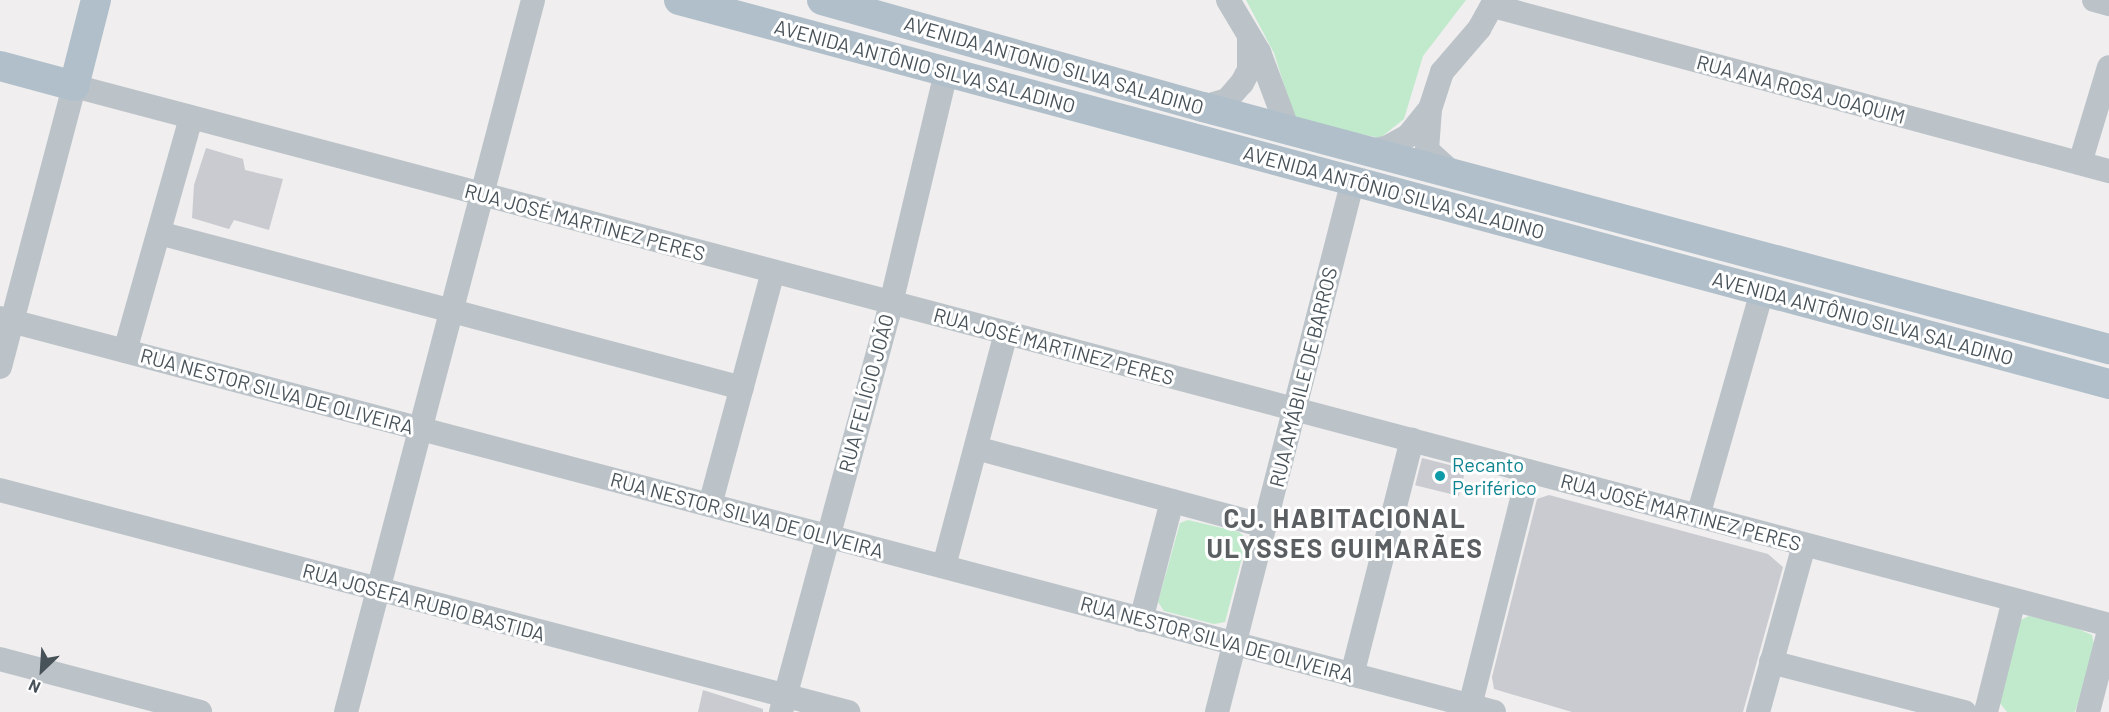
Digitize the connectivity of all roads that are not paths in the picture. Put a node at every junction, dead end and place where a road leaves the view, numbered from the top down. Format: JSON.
{"nodes":[{"id":1,"x":96,"y":0,"type":"edge"},
{"id":2,"x":534,"y":0,"type":"edge"},
{"id":3,"x":679,"y":0,"type":"edge"},
{"id":4,"x":822,"y":0,"type":"edge"},
{"id":5,"x":1228,"y":0,"type":"edge"},
{"id":6,"x":2094,"y":0,"type":"edge"},
{"id":7,"x":1494,"y":3,"type":"edge"},
{"id":8,"x":2109,"y":4,"type":"edge"},
{"id":9,"x":1249,"y":37,"type":"junction"},
{"id":10,"x":0,"y":66,"type":"edge"},
{"id":11,"x":2109,"y":67,"type":"edge"},
{"id":12,"x":946,"y":72,"type":"junction"},
{"id":13,"x":74,"y":86,"type":"junction"},
{"id":14,"x":1126,"y":86,"type":"junction"},
{"id":15,"x":1203,"y":107,"type":"junction"},
{"id":16,"x":1430,"y":109,"type":"junction"},
{"id":17,"x":191,"y":117,"type":"junction"},
{"id":18,"x":1287,"y":127,"type":"junction"},
{"id":19,"x":1373,"y":150,"type":"junction"},
{"id":20,"x":2080,"y":163,"type":"junction"},
{"id":21,"x":1449,"y":170,"type":"junction"},
{"id":22,"x":2109,"y":171,"type":"edge"},
{"id":23,"x":1353,"y":180,"type":"junction"},
{"id":24,"x":482,"y":195,"type":"junction"},
{"id":25,"x":159,"y":232,"type":"junction"},
{"id":26,"x":773,"y":271,"type":"junction"},
{"id":27,"x":1762,"y":291,"type":"junction"},
{"id":28,"x":891,"y":302,"type":"junction"},
{"id":29,"x":449,"y":310,"type":"junction"},
{"id":30,"x":6,"y":320,"type":"edge"},
{"id":31,"x":1006,"y":333,"type":"junction"},
{"id":32,"x":2109,"y":349,"type":"edge"},
{"id":33,"x":125,"y":351,"type":"junction"},
{"id":34,"x":0,"y":367,"type":"edge"},
{"id":35,"x":2109,"y":384,"type":"edge"},
{"id":36,"x":742,"y":388,"type":"junction"},
{"id":37,"x":1296,"y":410,"type":"junction"},
{"id":38,"x":419,"y":429,"type":"junction"},
{"id":39,"x":1413,"y":440,"type":"junction"},
{"id":40,"x":976,"y":448,"type":"junction"},
{"id":41,"x":1529,"y":471,"type":"junction"},
{"id":42,"x":0,"y":490,"type":"edge"},
{"id":43,"x":1172,"y":501,"type":"junction"},
{"id":44,"x":710,"y":505,"type":"junction"},
{"id":45,"x":1698,"y":516,"type":"junction"},
{"id":46,"x":1265,"y":526,"type":"junction"},
{"id":47,"x":827,"y":536,"type":"junction"},
{"id":48,"x":1804,"y":545,"type":"junction"},
{"id":49,"x":944,"y":566,"type":"junction"},
{"id":50,"x":379,"y":591,"type":"junction"},
{"id":51,"x":2014,"y":600,"type":"junction"},
{"id":52,"x":1141,"y":620,"type":"junction"},
{"id":53,"x":2109,"y":625,"type":"edge"},
{"id":54,"x":2109,"y":631,"type":"edge"},
{"id":55,"x":1234,"y":644,"type":"junction"},
{"id":56,"x":0,"y":659,"type":"edge"},
{"id":57,"x":1771,"y":662,"type":"junction"},
{"id":58,"x":1352,"y":675,"type":"junction"},
{"id":59,"x":783,"y":704,"type":"edge"},
{"id":60,"x":1470,"y":706,"type":"junction"},
{"id":61,"x":200,"y":712,"type":"edge"},
{"id":62,"x":346,"y":712,"type":"edge"},
{"id":63,"x":848,"y":712,"type":"edge"},
{"id":64,"x":1217,"y":712,"type":"edge"},
{"id":65,"x":1494,"y":712,"type":"edge"},
{"id":66,"x":1758,"y":712,"type":"edge"},
{"id":67,"x":1965,"y":712,"type":"edge"},
{"id":68,"x":1986,"y":712,"type":"edge"},
{"id":69,"x":2088,"y":712,"type":"edge"}],
"edges":[{"from":1,"to":13,"type":"main road"},
{"from":2,"to":24,"type":"street"},
{"from":3,"to":12,"type":"main road","name":"AVENIDA ANTÔNIO SILVA SALADINO"},
{"from":4,"to":14,"type":"main road","name":"AVENIDA ANTONIO SILVA SALADINO"},
{"from":5,"to":9,"type":"street"},
{"from":6,"to":8,"type":"street"},
{"from":7,"to":16,"type":"street"},
{"from":7,"to":20,"type":"street","name":"RUA ANA ROSA JOAQUIM"},
{"from":9,"to":15,"type":"street"},
{"from":9,"to":18,"type":"street"},
{"from":10,"to":13,"type":"main road","name":"RUA JOSÉ MARTINEZ PERES"},
{"from":11,"to":20,"type":"street"},
{"from":12,"to":14,"type":"main road"},
{"from":12,"to":23,"type":"main road","name":"AVENIDA ANTÔNIO SILVA SALADINO"},
{"from":12,"to":28,"type":"street","name":"RUA FELÍCIO JOÃO"},
{"from":13,"to":17,"type":"street","name":"RUA JOSÉ MARTINEZ PERES"},
{"from":13,"to":30,"type":"street"},
{"from":14,"to":15,"type":"main road","name":"AVENIDA ANTONIO SILVA SALADINO"},
{"from":15,"to":18,"type":"main road","name":"AVENIDA ANTONIO SILVA SALADINO"},
{"from":16,"to":19,"type":"street"},
{"from":16,"to":21,"type":"street"},
{"from":17,"to":24,"type":"street","name":"RUA JOSÉ MARTINEZ PERES"},
{"from":17,"to":25,"type":"street"},
{"from":18,"to":19,"type":"main road","name":"AVENIDA ANTÔNIO SILVA SALADINO"},
{"from":19,"to":21,"type":"main road","name":"AVENIDA ANTÔNIO SILVA SALADINO"},
{"from":20,"to":22,"type":"street","name":"RUA ANA ROSA JOAQUIM"},
{"from":21,"to":32,"type":"main road","name":"AVENIDA ANTÔNIO SILVA SALADINO"},
{"from":23,"to":27,"type":"main road","name":"AVENIDA ANTÔNIO SILVA SALADINO"},
{"from":23,"to":37,"type":"street","name":"RUA AMÁBILE DE BARROS"},
{"from":24,"to":26,"type":"street","name":"RUA JOSÉ MARTINEZ PERES"},
{"from":24,"to":29,"type":"street"},
{"from":25,"to":29,"type":"street"},
{"from":25,"to":33,"type":"street"},
{"from":26,"to":28,"type":"street","name":"RUA JOSÉ MARTINEZ PERES"},
{"from":26,"to":36,"type":"street"},
{"from":27,"to":35,"type":"main road","name":"AVENIDA ANTÔNIO SILVA SALADINO"},
{"from":27,"to":45,"type":"street"},
{"from":28,"to":31,"type":"street","name":"RUA JOSÉ MARTINEZ PERES"},
{"from":28,"to":47,"type":"street","name":"RUA FELÍCIO JOÃO"},
{"from":29,"to":36,"type":"street"},
{"from":29,"to":38,"type":"street"},
{"from":30,"to":33,"type":"street","name":"RUA NESTOR SILVA DE OLIVEIRA"},
{"from":30,"to":34,"type":"street"},
{"from":31,"to":37,"type":"street","name":"RUA JOSÉ MARTINEZ PERES"},
{"from":31,"to":40,"type":"street"},
{"from":33,"to":38,"type":"street","name":"RUA NESTOR SILVA DE OLIVEIRA"},
{"from":36,"to":44,"type":"street"},
{"from":37,"to":39,"type":"street","name":"RUA JOSÉ MARTINEZ PERES"},
{"from":37,"to":46,"type":"street","name":"RUA AMÁBILE DE BARROS"},
{"from":38,"to":44,"type":"street","name":"RUA NESTOR SILVA DE OLIVEIRA"},
{"from":38,"to":50,"type":"street"},
{"from":39,"to":41,"type":"street","name":"RUA JOSÉ MARTINEZ PERES"},
{"from":39,"to":58,"type":"street"},
{"from":40,"to":43,"type":"street"},
{"from":40,"to":49,"type":"street"},
{"from":41,"to":45,"type":"street","name":"RUA JOSÉ MARTINEZ PERES"},
{"from":41,"to":60,"type":"street"},
{"from":42,"to":50,"type":"street","name":"RUA JOSEFA RUBIO BASTIDA"},
{"from":43,"to":46,"type":"street"},
{"from":43,"to":52,"type":"street"},
{"from":44,"to":47,"type":"street","name":"RUA NESTOR SILVA DE OLIVEIRA"},
{"from":45,"to":48,"type":"street","name":"RUA JOSÉ MARTINEZ PERES"},
{"from":46,"to":55,"type":"street","name":"RUA AMÁBILE DE BARROS"},
{"from":47,"to":49,"type":"street","name":"RUA NESTOR SILVA DE OLIVEIRA"},
{"from":47,"to":59,"type":"street","name":"RUA FELÍCIO JOÃO"},
{"from":48,"to":51,"type":"street","name":"RUA JOSÉ MARTINEZ PERES"},
{"from":48,"to":57,"type":"street"},
{"from":49,"to":52,"type":"street","name":"RUA NESTOR SILVA DE OLIVEIRA"},
{"from":50,"to":59,"type":"street","name":"RUA JOSEFA RUBIO BASTIDA"},
{"from":50,"to":62,"type":"street"},
{"from":51,"to":53,"type":"street","name":"RUA JOSÉ MARTINEZ PERES"},
{"from":51,"to":68,"type":"street"},
{"from":52,"to":55,"type":"street","name":"RUA NESTOR SILVA DE OLIVEIRA"},
{"from":54,"to":69,"type":"street"},
{"from":55,"to":58,"type":"street","name":"RUA NESTOR SILVA DE OLIVEIRA"},
{"from":55,"to":64,"type":"street","name":"RUA AMÁBILE DE BARROS"},
{"from":56,"to":61,"type":"street"},
{"from":57,"to":66,"type":"street"},
{"from":57,"to":67,"type":"street"},
{"from":58,"to":60,"type":"street","name":"RUA NESTOR SILVA DE OLIVEIRA"},
{"from":59,"to":63,"type":"street","name":"RUA JOSEFA RUBIO BASTIDA"},
{"from":60,"to":65,"type":"street","name":"RUA NESTOR SILVA DE OLIVEIRA"}]}
